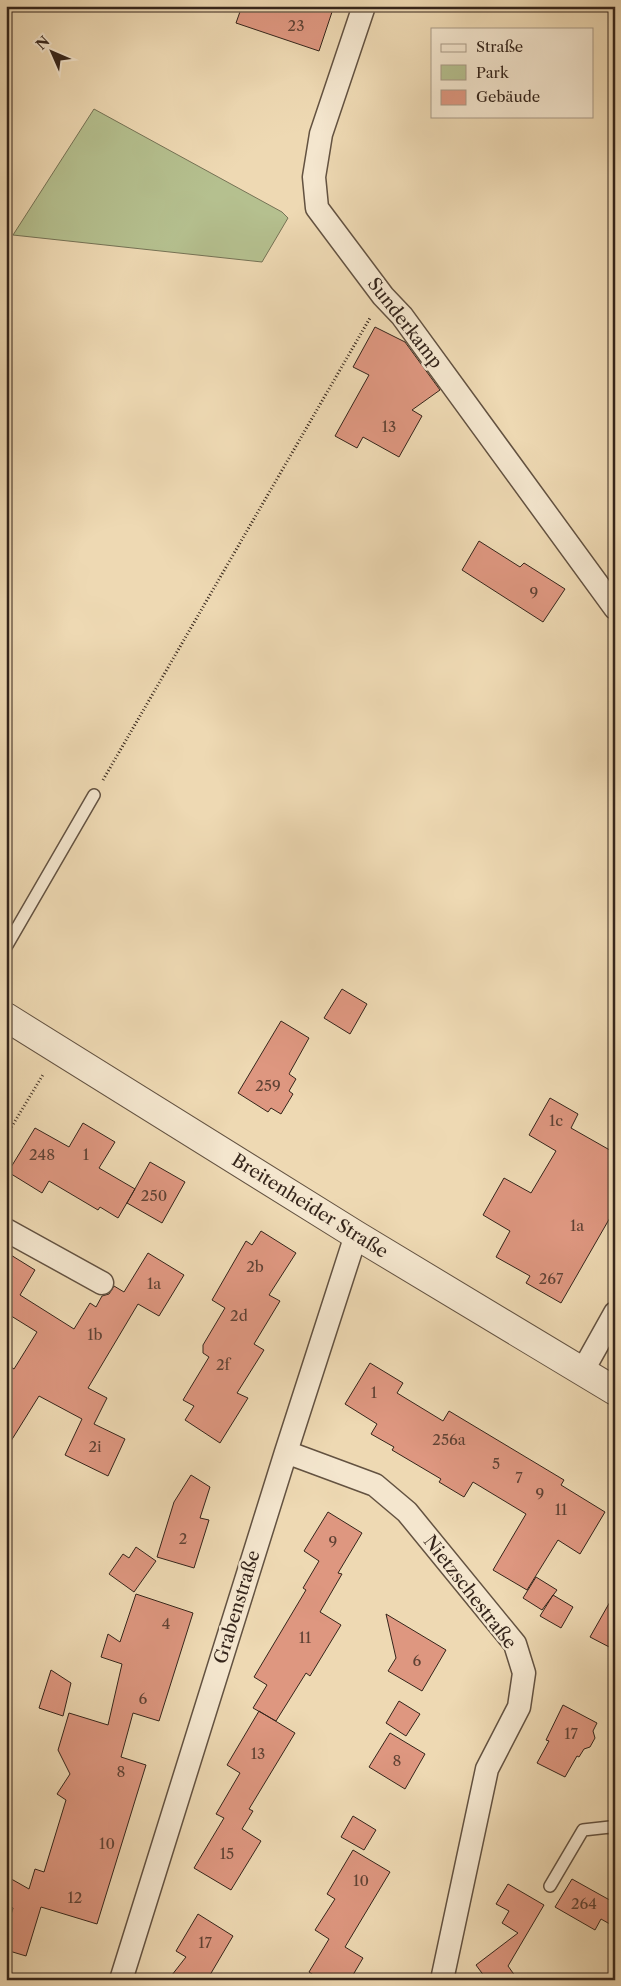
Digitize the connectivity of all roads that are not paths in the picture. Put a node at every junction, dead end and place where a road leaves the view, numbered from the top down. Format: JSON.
{"nodes":[{"id":1,"x":364,"y":6,"type":"edge"},
{"id":2,"x":615,"y":608,"type":"edge"},
{"id":3,"x":94,"y":795,"type":"road end"},
{"id":4,"x":6,"y":947,"type":"edge"},
{"id":5,"x":6,"y":1017,"type":"edge"},
{"id":6,"x":6,"y":1230,"type":"edge"},
{"id":7,"x":356,"y":1235,"type":"junction"},
{"id":8,"x":102,"y":1284,"type":"dead end"},
{"id":9,"x":615,"y":1313,"type":"edge"},
{"id":10,"x":582,"y":1372,"type":"junction"},
{"id":11,"x":615,"y":1391,"type":"edge"},
{"id":12,"x":286,"y":1452,"type":"junction"},
{"id":13,"x":615,"y":1830,"type":"edge"},
{"id":14,"x":550,"y":1886,"type":"dead end"},
{"id":15,"x":121,"y":1980,"type":"edge"},
{"id":16,"x":442,"y":1980,"type":"edge"}],
"edges":[{"from":1,"to":2,"type":"street","name":"Sunderkamp"},
{"from":3,"to":4,"type":"lane"},
{"from":5,"to":7,"type":"street","name":"Breitenheider Straße"},
{"from":6,"to":8,"type":"street"},
{"from":7,"to":10,"type":"street","name":"Breitenheider Straße"},
{"from":7,"to":12,"type":"street","name":"Grabenstraße"},
{"from":9,"to":10,"type":"street"},
{"from":10,"to":11,"type":"street","name":"Breitenheider Straße"},
{"from":12,"to":15,"type":"street","name":"Grabenstraße"},
{"from":12,"to":16,"type":"street","name":"Nietzschestraße"},
{"from":13,"to":14,"type":"lane"}]}
